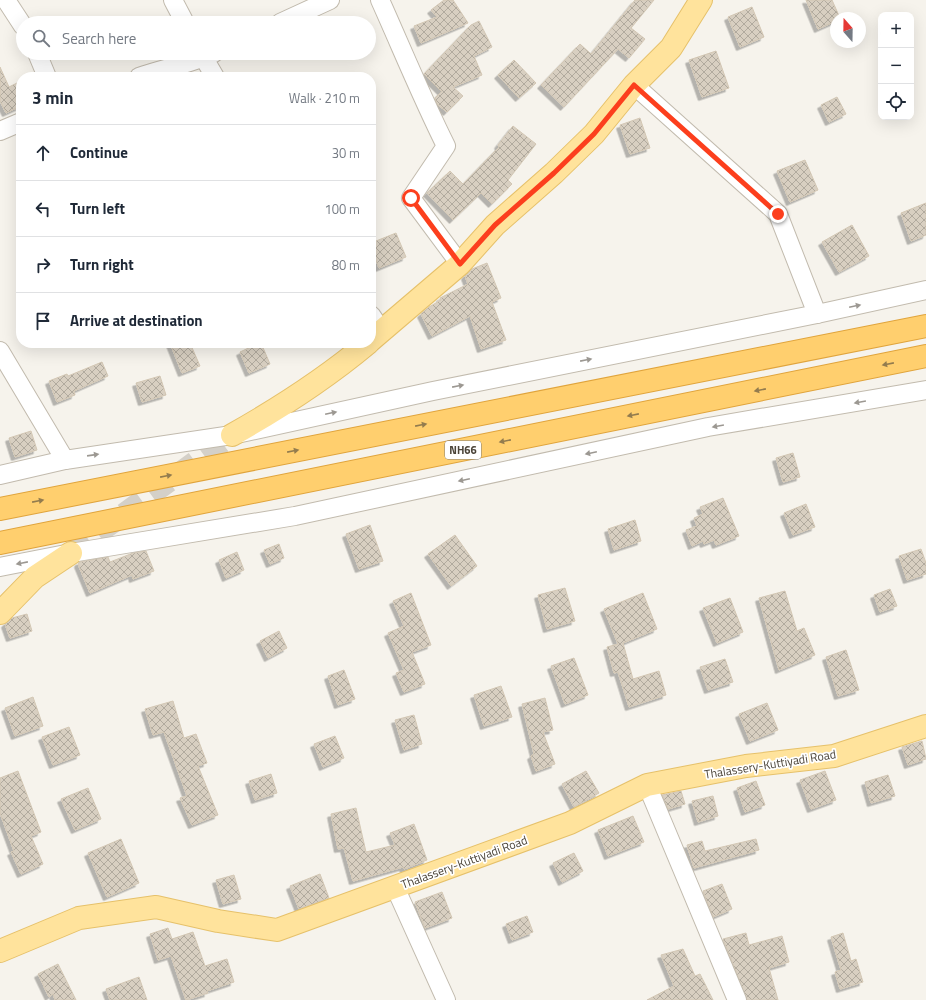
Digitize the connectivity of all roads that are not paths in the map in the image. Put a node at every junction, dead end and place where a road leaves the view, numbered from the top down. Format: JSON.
{"nodes":[{"id":1,"x":6,"y":0,"type":"edge"},
{"id":2,"x":173,"y":0,"type":"edge"},
{"id":3,"x":330,"y":0,"type":"edge"},
{"id":4,"x":380,"y":0,"type":"edge"},
{"id":5,"x":701,"y":0,"type":"edge"},
{"id":6,"x":16,"y":16,"type":"edge"},
{"id":7,"x":181,"y":16,"type":"edge"},
{"id":8,"x":295,"y":16,"type":"edge"},
{"id":9,"x":40,"y":60,"type":"edge"},
{"id":10,"x":191,"y":60,"type":"edge"},
{"id":11,"x":208,"y":60,"type":"edge"},
{"id":12,"x":45,"y":72,"type":"edge"},
{"id":13,"x":154,"y":72,"type":"edge"},
{"id":14,"x":213,"y":72,"type":"edge"},
{"id":15,"x":634,"y":85,"type":"junction"},
{"id":16,"x":16,"y":124,"type":"edge"},
{"id":17,"x":0,"y":131,"type":"edge"},
{"id":18,"x":460,"y":264,"type":"junction"},
{"id":19,"x":926,"y":290,"type":"edge"},
{"id":20,"x":817,"y":314,"type":"junction"},
{"id":21,"x":926,"y":326,"type":"edge"},
{"id":22,"x":376,"y":330,"type":"edge"},
{"id":23,"x":356,"y":348,"type":"edge"},
{"id":24,"x":0,"y":352,"type":"edge"},
{"id":25,"x":926,"y":356,"type":"edge"},
{"id":26,"x":926,"y":390,"type":"edge"},
{"id":27,"x":232,"y":435,"type":"junction"},
{"id":28,"x":65,"y":460,"type":"junction"},
{"id":29,"x":0,"y":475,"type":"edge"},
{"id":30,"x":0,"y":509,"type":"edge"},
{"id":31,"x":0,"y":543,"type":"edge"},
{"id":32,"x":71,"y":553,"type":"junction"},
{"id":33,"x":0,"y":567,"type":"edge"},
{"id":34,"x":0,"y":613,"type":"edge"},
{"id":35,"x":926,"y":726,"type":"edge"},
{"id":36,"x":647,"y":785,"type":"junction"},
{"id":37,"x":395,"y":887,"type":"junction"},
{"id":38,"x":0,"y":951,"type":"edge"},
{"id":39,"x":446,"y":1000,"type":"edge"},
{"id":40,"x":737,"y":1000,"type":"edge"}],
"edges":[{"from":1,"to":6,"type":"street"},
{"from":2,"to":7,"type":"street"},
{"from":3,"to":8,"type":"street"},
{"from":4,"to":18,"type":"street"},
{"from":5,"to":15,"type":"main road"},
{"from":9,"to":12,"type":"street"},
{"from":10,"to":13,"type":"street"},
{"from":11,"to":14,"type":"street"},
{"from":15,"to":18,"type":"main road"},
{"from":15,"to":20,"type":"street"},
{"from":16,"to":17,"type":"street"},
{"from":18,"to":22,"type":"main road"},
{"from":20,"to":19,"type":"street","one_way":true},
{"from":27,"to":20,"type":"street","one_way":true},
{"from":30,"to":21,"type":"highway","one_way":true},
{"from":23,"to":27,"type":"main road"},
{"from":24,"to":28,"type":"street"},
{"from":25,"to":31,"type":"highway","number":"NH66","one_way":true},
{"from":26,"to":32,"type":"street","one_way":true},
{"from":28,"to":27,"type":"street","one_way":true},
{"from":28,"to":29,"type":"street"},
{"from":32,"to":33,"type":"street","one_way":true},
{"from":32,"to":34,"type":"main road"},
{"from":35,"to":36,"type":"main road","name":"Thalassery-Kuttiyadi Road"},
{"from":36,"to":37,"type":"main road","name":"Thalassery-Kuttiyadi Road"},
{"from":36,"to":40,"type":"street"},
{"from":37,"to":38,"type":"main road","name":"Thalassery-Kuttiyadi Road"},
{"from":37,"to":39,"type":"street"}]}
